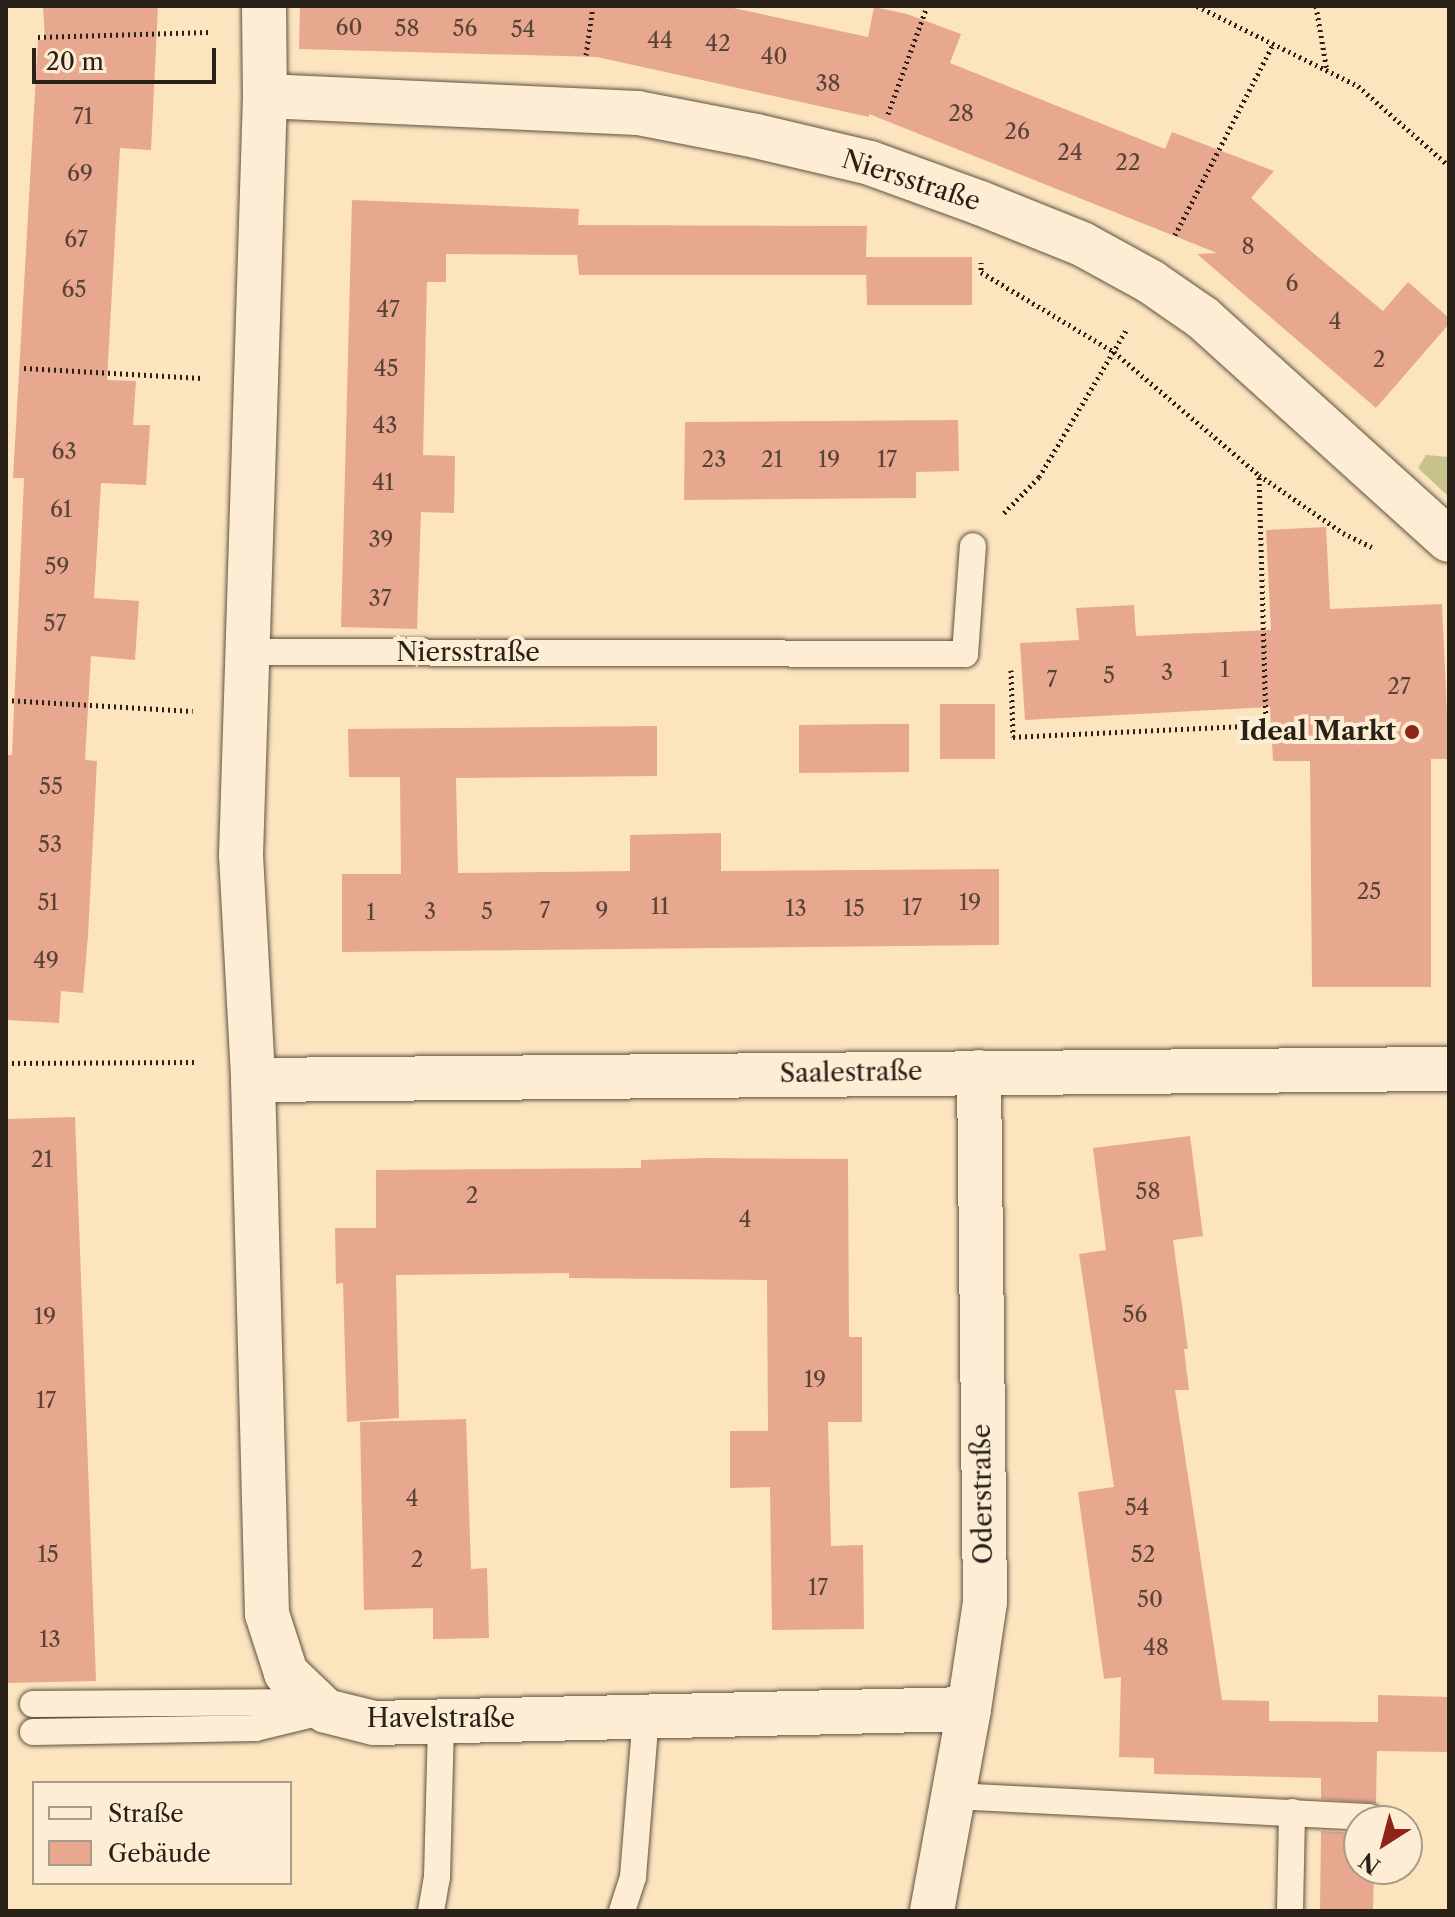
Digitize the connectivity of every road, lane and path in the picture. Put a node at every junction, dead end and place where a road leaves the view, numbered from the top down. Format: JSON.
{"nodes":[{"id":1,"x":927,"y":6,"type":"edge"},
{"id":2,"x":1197,"y":6,"type":"edge"},
{"id":3,"x":1316,"y":6,"type":"edge"},
{"id":4,"x":264,"y":18,"type":"edge"},
{"id":5,"x":38,"y":37,"type":"dead end"},
{"id":6,"x":1273,"y":44,"type":"junction"},
{"id":7,"x":1327,"y":72,"type":"junction"},
{"id":8,"x":265,"y":96,"type":"junction"},
{"id":9,"x":870,"y":163,"type":"junction"},
{"id":10,"x":1449,"y":166,"type":"edge"},
{"id":11,"x":980,"y":203,"type":"junction"},
{"id":12,"x":1151,"y":282,"type":"junction"},
{"id":13,"x":1114,"y":352,"type":"junction"},
{"id":14,"x":24,"y":368,"type":"dead end"},
{"id":15,"x":255,"y":382,"type":"junction"},
{"id":16,"x":1259,"y":475,"type":"junction"},
{"id":17,"x":1449,"y":540,"type":"edge"},
{"id":18,"x":973,"y":546,"type":"joint"},
{"id":19,"x":1383,"y":552,"type":"dead end"},
{"id":20,"x":247,"y":652,"type":"junction"},
{"id":21,"x":965,"y":654,"type":"junction"},
{"id":22,"x":6,"y":700,"type":"edge"},
{"id":23,"x":245,"y":714,"type":"junction"},
{"id":24,"x":6,"y":1063,"type":"edge"},
{"id":25,"x":1449,"y":1069,"type":"edge"},
{"id":26,"x":979,"y":1072,"type":"junction"},
{"id":27,"x":253,"y":1080,"type":"junction"},
{"id":28,"x":33,"y":1704,"type":"dead end"},
{"id":29,"x":321,"y":1707,"type":"junction"},
{"id":30,"x":969,"y":1709,"type":"junction"},
{"id":31,"x":646,"y":1716,"type":"junction"},
{"id":32,"x":441,"y":1721,"type":"junction"},
{"id":33,"x":33,"y":1732,"type":"dead end"},
{"id":34,"x":952,"y":1796,"type":"junction"},
{"id":35,"x":1292,"y":1812,"type":"junction"},
{"id":36,"x":1343,"y":1815,"type":"edge"},
{"id":37,"x":431,"y":1911,"type":"edge"},
{"id":38,"x":622,"y":1911,"type":"edge"},
{"id":39,"x":932,"y":1911,"type":"edge"},
{"id":40,"x":1290,"y":1911,"type":"edge"}],
"edges":[{"from":1,"to":9,"type":"path"},
{"from":2,"to":6,"type":"path"},
{"from":3,"to":7,"type":"path"},
{"from":4,"to":5,"type":"path"},
{"from":4,"to":8,"type":"street"},
{"from":6,"to":7,"type":"path"},
{"from":6,"to":12,"type":"path"},
{"from":7,"to":10,"type":"path"},
{"from":8,"to":9,"type":"street","name":"Niersstraße"},
{"from":8,"to":15,"type":"street"},
{"from":9,"to":11,"type":"street","name":"Niersstraße"},
{"from":11,"to":12,"type":"street","name":"Niersstraße"},
{"from":11,"to":13,"type":"path"},
{"from":12,"to":13,"type":"path"},
{"from":12,"to":17,"type":"street","name":"Niersstraße"},
{"from":13,"to":16,"type":"path"},
{"from":13,"to":18,"type":"path"},
{"from":14,"to":15,"type":"path"},
{"from":15,"to":20,"type":"street"},
{"from":16,"to":19,"type":"path"},
{"from":16,"to":21,"type":"path"},
{"from":18,"to":21,"type":"lane"},
{"from":20,"to":21,"type":"lane","name":"Niersstraße"},
{"from":20,"to":23,"type":"street"},
{"from":22,"to":23,"type":"path"},
{"from":23,"to":27,"type":"street"},
{"from":24,"to":27,"type":"path"},
{"from":25,"to":26,"type":"street","name":"Saalestraße"},
{"from":26,"to":27,"type":"street","name":"Saalestraße"},
{"from":26,"to":30,"type":"street","name":"Oderstraße"},
{"from":27,"to":29,"type":"street"},
{"from":28,"to":29,"type":"lane"},
{"from":29,"to":32,"type":"street","name":"Havelstraße"},
{"from":29,"to":33,"type":"lane"},
{"from":30,"to":31,"type":"street","name":"Havelstraße"},
{"from":30,"to":34,"type":"street","name":"Oderstraße"},
{"from":31,"to":32,"type":"street","name":"Havelstraße"},
{"from":31,"to":38,"type":"lane"},
{"from":32,"to":37,"type":"lane"},
{"from":34,"to":35,"type":"lane"},
{"from":34,"to":39,"type":"street","name":"Oderstraße"},
{"from":35,"to":36,"type":"lane"},
{"from":35,"to":40,"type":"lane"}]}
